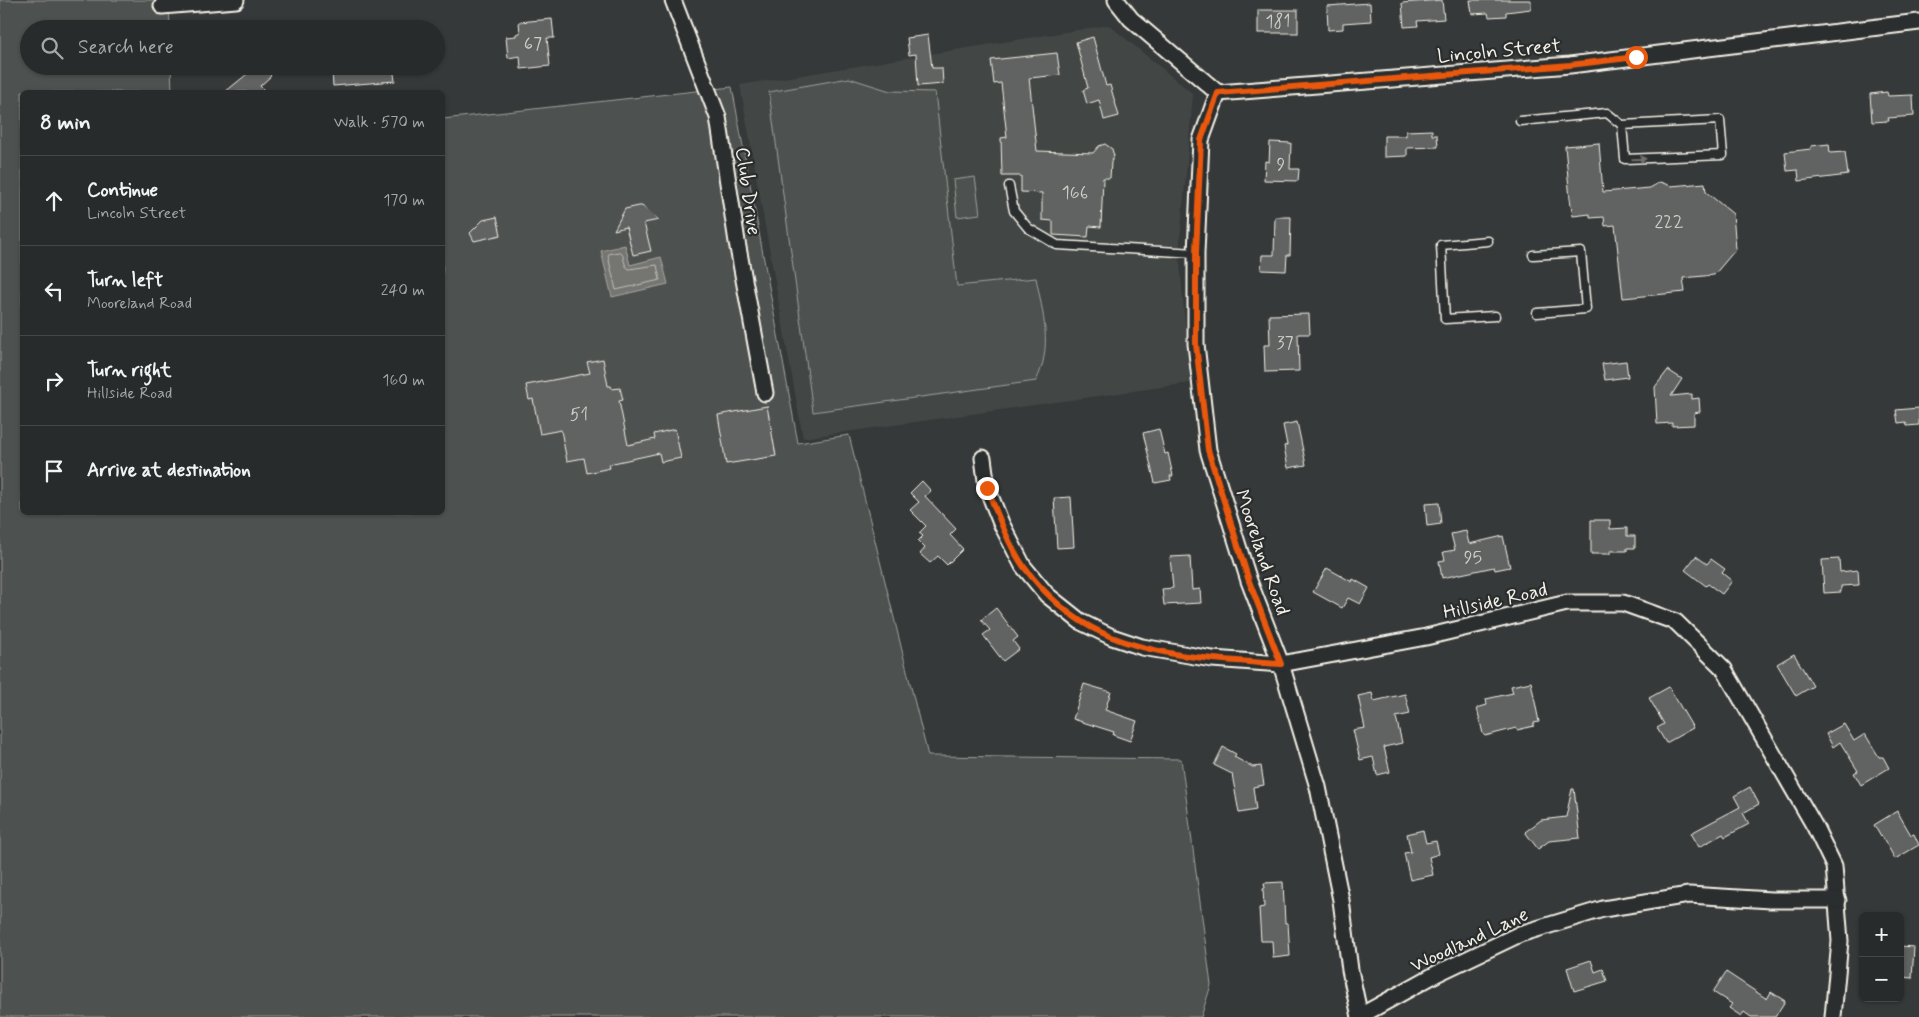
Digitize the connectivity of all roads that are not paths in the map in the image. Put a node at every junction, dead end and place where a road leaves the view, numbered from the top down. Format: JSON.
{"nodes":[{"id":1,"x":236,"y":0,"type":"edge"},
{"id":2,"x":674,"y":0,"type":"edge"},
{"id":3,"x":1116,"y":0,"type":"edge"},
{"id":4,"x":162,"y":6,"type":"dead end"},
{"id":5,"x":1919,"y":22,"type":"edge"},
{"id":6,"x":1218,"y":93,"type":"junction"},
{"id":7,"x":1520,"y":121,"type":"dead end"},
{"id":8,"x":1622,"y":125,"type":"junction"},
{"id":9,"x":1009,"y":186,"type":"dead end"},
{"id":10,"x":1488,"y":242,"type":"dead end"},
{"id":11,"x":1196,"y":253,"type":"junction"},
{"id":12,"x":1533,"y":255,"type":"dead end"},
{"id":13,"x":1537,"y":313,"type":"dead end"},
{"id":14,"x":1495,"y":316,"type":"dead end"},
{"id":15,"x":765,"y":393,"type":"dead end"},
{"id":16,"x":983,"y":458,"type":"dead end"},
{"id":17,"x":1281,"y":664,"type":"junction"},
{"id":18,"x":1838,"y":900,"type":"junction"},
{"id":19,"x":1360,"y":1016,"type":"edge"},
{"id":20,"x":1834,"y":1017,"type":"edge"}],
"edges":[{"from":1,"to":4,"type":"street"},
{"from":2,"to":15,"type":"street","name":"Club Drive"},
{"from":3,"to":6,"type":"street"},
{"from":5,"to":6,"type":"street","name":"Lincoln Street"},
{"from":6,"to":11,"type":"street","name":"Mooreland Road"},
{"from":7,"to":8,"type":"lane"},
{"from":8,"to":8,"type":"lane","one_way":true},
{"from":9,"to":11,"type":"lane"},
{"from":10,"to":14,"type":"lane"},
{"from":11,"to":17,"type":"street","name":"Mooreland Road"},
{"from":12,"to":13,"type":"lane"},
{"from":16,"to":17,"type":"street","name":"Hillside Road"},
{"from":17,"to":18,"type":"street","name":"Hillside Road"},
{"from":17,"to":19,"type":"street","name":"Mooreland Road"},
{"from":18,"to":19,"type":"street","name":"Woodland Lane"},
{"from":18,"to":20,"type":"street","name":"Hillside Road"}]}
